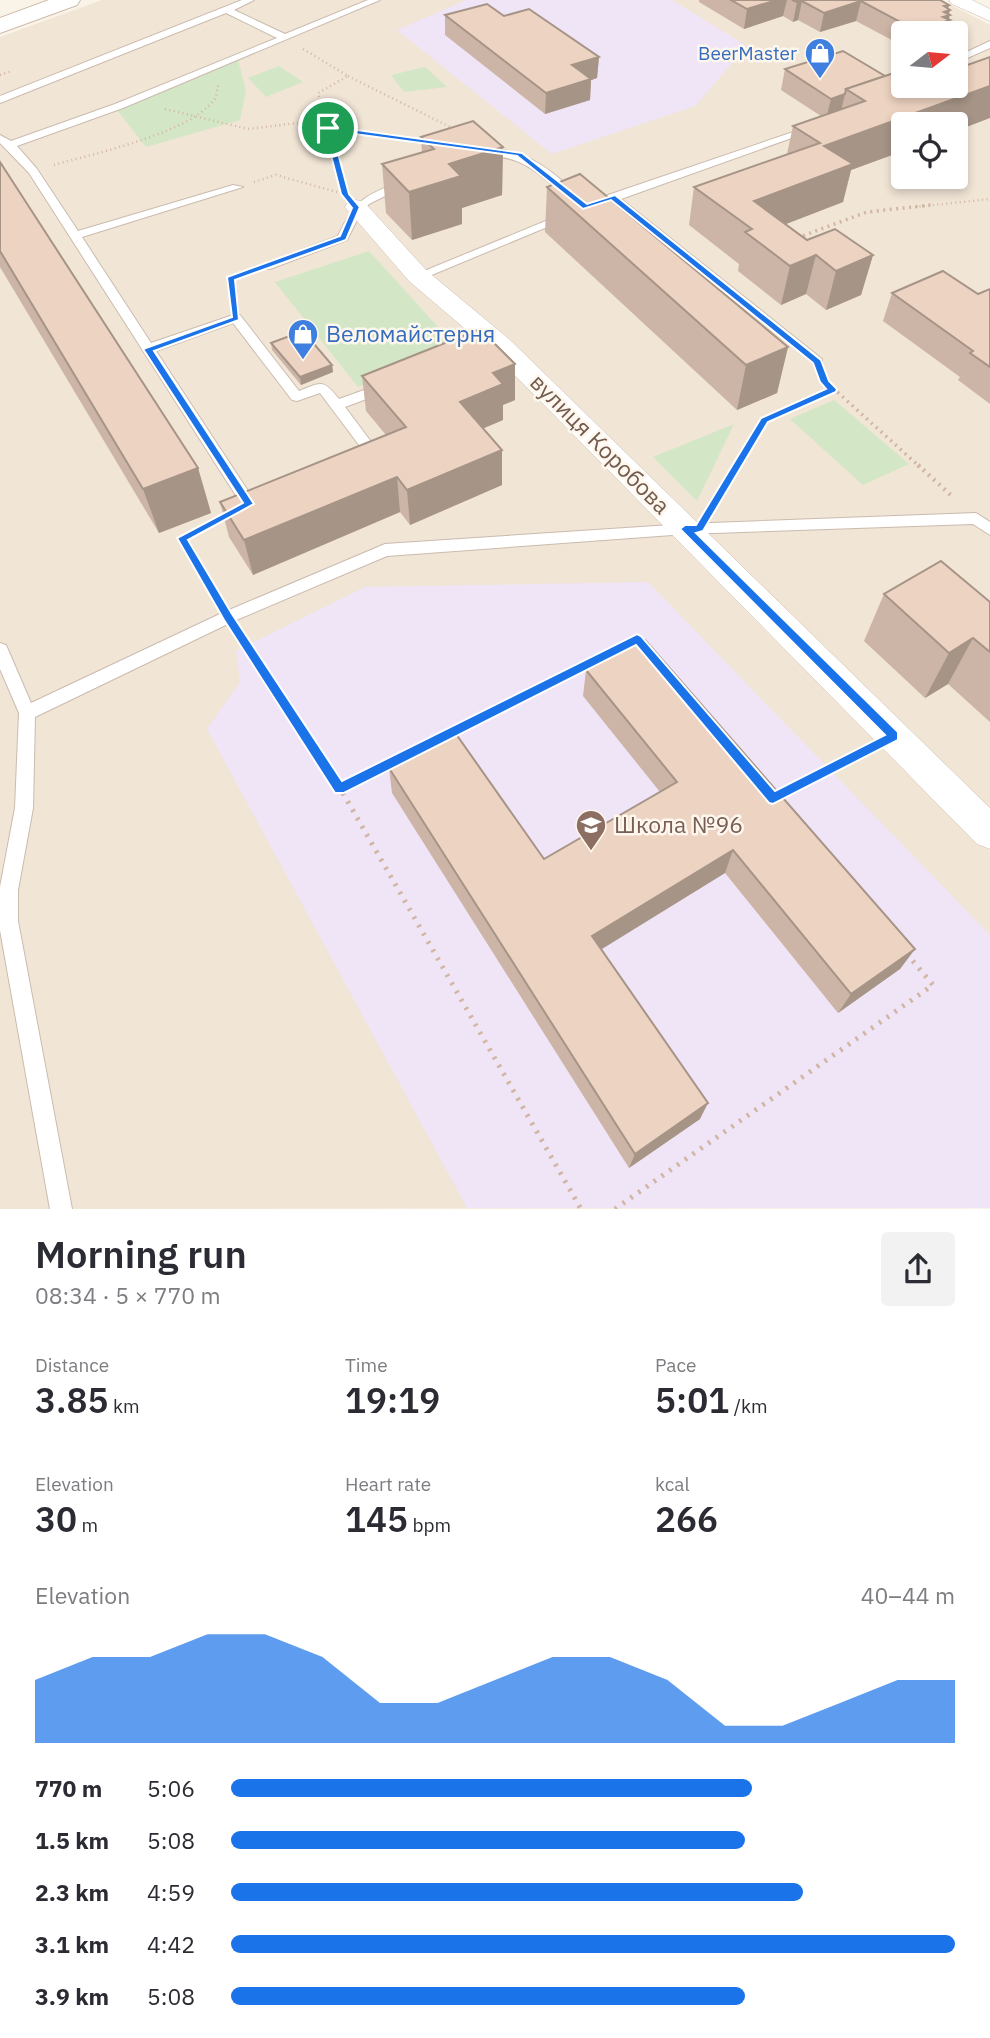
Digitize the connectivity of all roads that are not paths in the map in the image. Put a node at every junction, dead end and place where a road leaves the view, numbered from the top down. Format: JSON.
{"nodes":[{"id":1,"x":20,"y":0,"type":"edge"},
{"id":2,"x":69,"y":0,"type":"edge"},
{"id":3,"x":250,"y":0,"type":"edge"},
{"id":4,"x":376,"y":0,"type":"edge"},
{"id":5,"x":973,"y":3,"type":"edge"},
{"id":6,"x":0,"y":8,"type":"edge"},
{"id":7,"x":226,"y":9,"type":"junction"},
{"id":8,"x":990,"y":16,"type":"edge"},
{"id":9,"x":0,"y":26,"type":"edge"},
{"id":10,"x":285,"y":38,"type":"junction"},
{"id":11,"x":990,"y":44,"type":"edge"},
{"id":12,"x":968,"y":54,"type":"edge"},
{"id":13,"x":0,"y":100,"type":"edge"},
{"id":14,"x":823,"y":126,"type":"edge"},
{"id":15,"x":5,"y":141,"type":"edge"},
{"id":16,"x":468,"y":161,"type":"edge"},
{"id":17,"x":416,"y":180,"type":"edge"},
{"id":18,"x":237,"y":187,"type":"road end"},
{"id":19,"x":612,"y":197,"type":"junction"},
{"id":20,"x":356,"y":207,"type":"junction"},
{"id":21,"x":586,"y":207,"type":"junction"},
{"id":22,"x":74,"y":236,"type":"junction"},
{"id":23,"x":266,"y":266,"type":"road end"},
{"id":24,"x":418,"y":276,"type":"junction"},
{"id":25,"x":148,"y":349,"type":"junction"},
{"id":26,"x":817,"y":362,"type":"road end"},
{"id":27,"x":399,"y":382,"type":"edge"},
{"id":28,"x":336,"y":405,"type":"junction"},
{"id":29,"x":361,"y":460,"type":"edge"},
{"id":30,"x":274,"y":494,"type":"edge"},
{"id":31,"x":692,"y":529,"type":"junction"},
{"id":32,"x":990,"y":530,"type":"edge"},
{"id":33,"x":0,"y":650,"type":"edge"},
{"id":34,"x":27,"y":713,"type":"junction"},
{"id":35,"x":990,"y":832,"type":"edge"},
{"id":36,"x":61,"y":1209,"type":"edge"}],
"edges":[{"from":1,"to":6,"type":"main road"},
{"from":2,"to":9,"type":"main road"},
{"from":3,"to":7,"type":"lane"},
{"from":4,"to":10,"type":"lane"},
{"from":5,"to":8,"type":"street"},
{"from":7,"to":10,"type":"lane"},
{"from":7,"to":13,"type":"lane"},
{"from":10,"to":15,"type":"lane"},
{"from":11,"to":12,"type":"lane"},
{"from":14,"to":19,"type":"lane"},
{"from":15,"to":22,"type":"lane"},
{"from":16,"to":21,"type":"lane"},
{"from":17,"to":20,"type":"lane"},
{"from":18,"to":22,"type":"lane"},
{"from":19,"to":21,"type":"lane"},
{"from":19,"to":26,"type":"lane"},
{"from":20,"to":23,"type":"lane"},
{"from":20,"to":24,"type":"street","name":"вулиця Коробова"},
{"from":21,"to":24,"type":"lane"},
{"from":22,"to":25,"type":"lane"},
{"from":24,"to":31,"type":"street","name":"вулиця Коробова"},
{"from":25,"to":28,"type":"lane"},
{"from":25,"to":30,"type":"lane"},
{"from":27,"to":28,"type":"lane"},
{"from":28,"to":29,"type":"lane"},
{"from":31,"to":32,"type":"lane"},
{"from":31,"to":34,"type":"lane"},
{"from":31,"to":35,"type":"street","name":"вулиця Коробова"},
{"from":33,"to":34,"type":"lane"},
{"from":34,"to":36,"type":"lane"}]}
